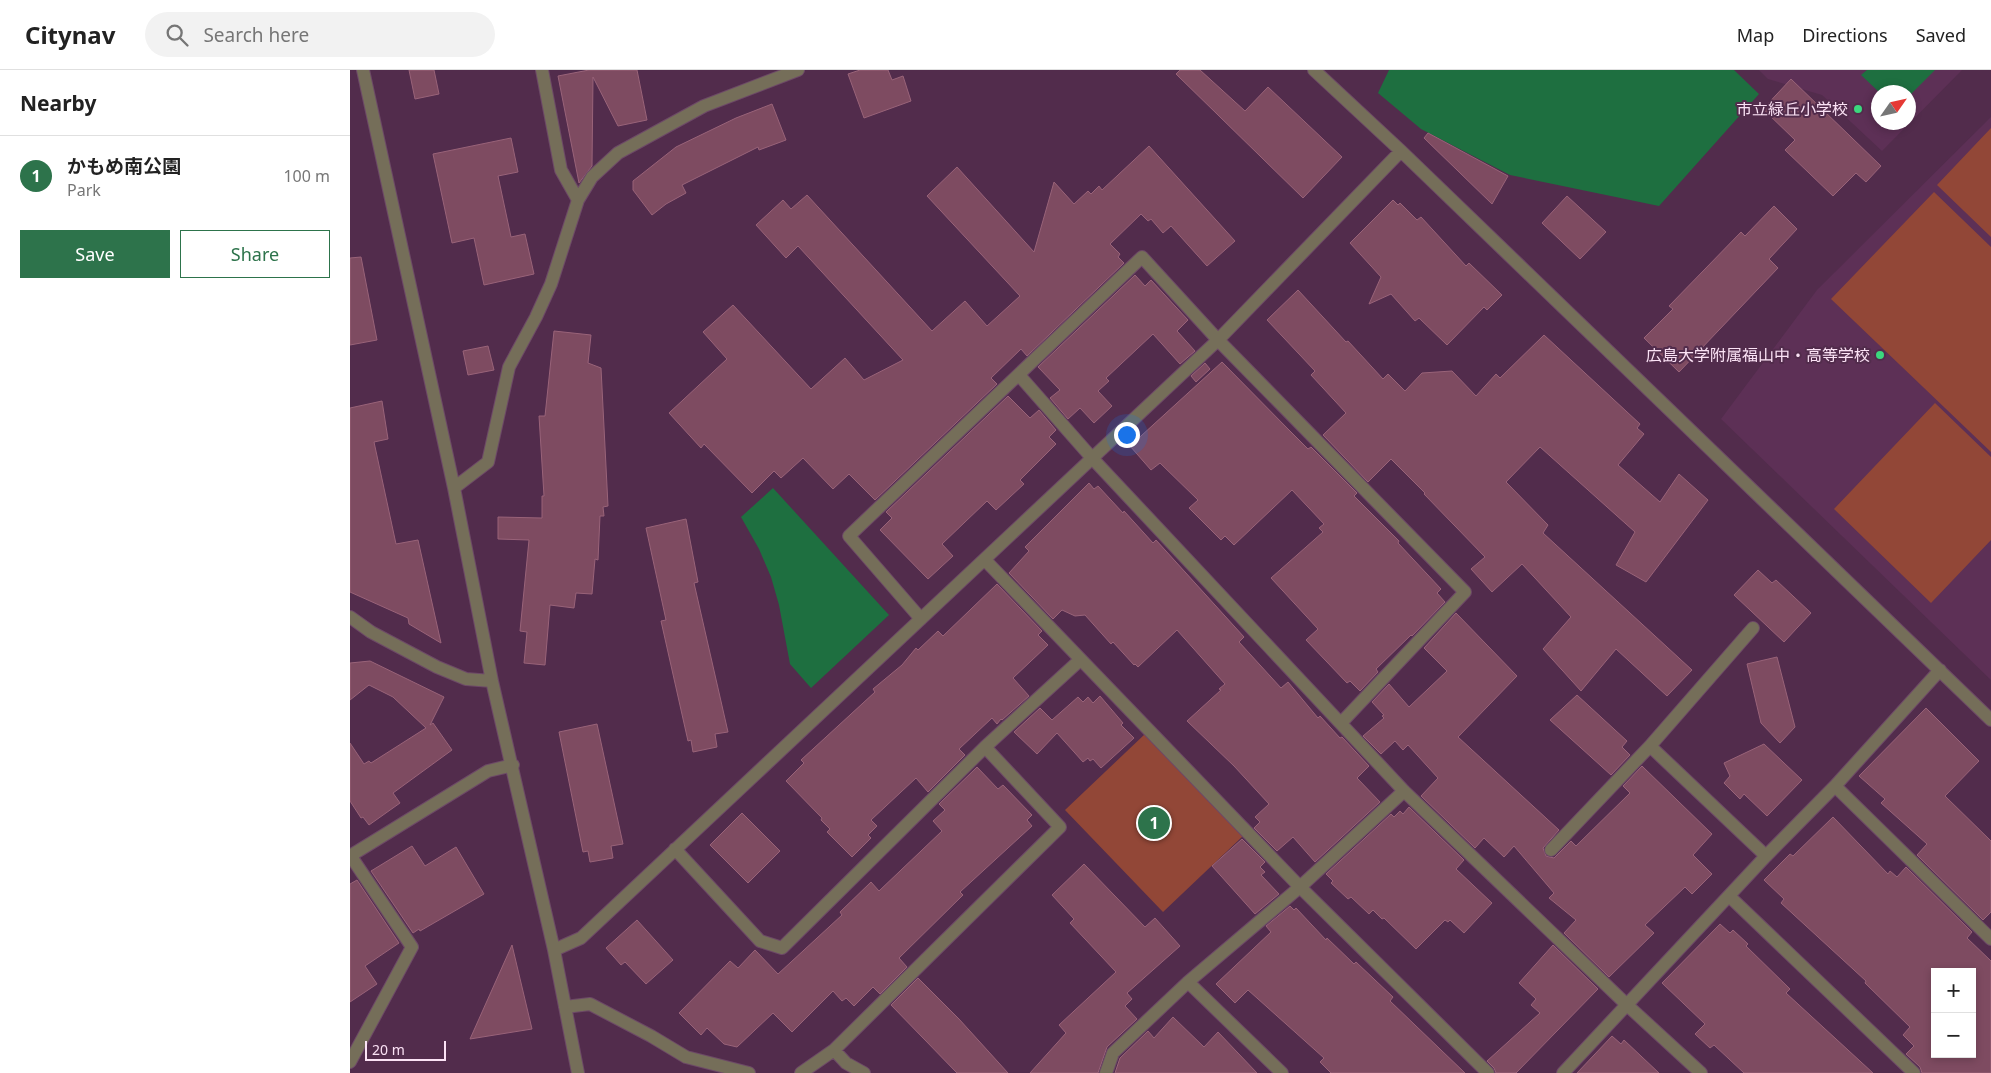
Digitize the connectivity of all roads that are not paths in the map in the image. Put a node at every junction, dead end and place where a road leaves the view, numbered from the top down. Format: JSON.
{"nodes":[{"id":1,"x":363,"y":70,"type":"edge"},
{"id":2,"x":542,"y":70,"type":"edge"},
{"id":3,"x":798,"y":70,"type":"edge"},
{"id":4,"x":1314,"y":70,"type":"edge"},
{"id":5,"x":1401,"y":151,"type":"junction"},
{"id":6,"x":578,"y":200,"type":"junction"},
{"id":7,"x":1218,"y":340,"type":"junction"},
{"id":8,"x":1018,"y":375,"type":"junction"},
{"id":9,"x":1092,"y":458,"type":"junction"},
{"id":10,"x":454,"y":488,"type":"junction"},
{"id":11,"x":985,"y":560,"type":"junction"},
{"id":12,"x":350,"y":616,"type":"edge"},
{"id":13,"x":921,"y":618,"type":"junction"},
{"id":14,"x":1753,"y":628,"type":"dead end"},
{"id":15,"x":1080,"y":660,"type":"junction"},
{"id":16,"x":1940,"y":670,"type":"junction"},
{"id":17,"x":492,"y":681,"type":"junction"},
{"id":18,"x":1991,"y":720,"type":"edge"},
{"id":19,"x":1341,"y":723,"type":"junction"},
{"id":20,"x":1650,"y":746,"type":"junction"},
{"id":21,"x":985,"y":747,"type":"junction"},
{"id":22,"x":513,"y":765,"type":"junction"},
{"id":23,"x":1835,"y":786,"type":"junction"},
{"id":24,"x":1404,"y":791,"type":"junction"},
{"id":25,"x":675,"y":849,"type":"junction"},
{"id":26,"x":1551,"y":850,"type":"dead end"},
{"id":27,"x":350,"y":855,"type":"edge"},
{"id":28,"x":1766,"y":856,"type":"junction"},
{"id":29,"x":1300,"y":887,"type":"junction"},
{"id":30,"x":1730,"y":896,"type":"junction"},
{"id":31,"x":1991,"y":939,"type":"edge"},
{"id":32,"x":554,"y":950,"type":"junction"},
{"id":33,"x":1188,"y":982,"type":"junction"},
{"id":34,"x":1626,"y":1004,"type":"junction"},
{"id":35,"x":565,"y":1007,"type":"junction"},
{"id":36,"x":834,"y":1050,"type":"junction"},
{"id":37,"x":350,"y":1062,"type":"edge"},
{"id":38,"x":578,"y":1073,"type":"edge"},
{"id":39,"x":748,"y":1073,"type":"edge"},
{"id":40,"x":801,"y":1073,"type":"edge"},
{"id":41,"x":864,"y":1073,"type":"edge"},
{"id":42,"x":1106,"y":1073,"type":"edge"},
{"id":43,"x":1282,"y":1073,"type":"edge"},
{"id":44,"x":1488,"y":1073,"type":"edge"},
{"id":45,"x":1562,"y":1073,"type":"edge"},
{"id":46,"x":1701,"y":1073,"type":"edge"},
{"id":47,"x":1914,"y":1073,"type":"edge"}],
"edges":[{"from":1,"to":10,"type":"street"},
{"from":2,"to":6,"type":"street"},
{"from":3,"to":6,"type":"street"},
{"from":4,"to":5,"type":"street"},
{"from":5,"to":7,"type":"street"},
{"from":5,"to":16,"type":"street"},
{"from":6,"to":10,"type":"street"},
{"from":7,"to":8,"type":"street"},
{"from":7,"to":9,"type":"street"},
{"from":7,"to":19,"type":"street"},
{"from":8,"to":9,"type":"street"},
{"from":8,"to":13,"type":"street"},
{"from":9,"to":11,"type":"street"},
{"from":9,"to":19,"type":"street"},
{"from":10,"to":17,"type":"street"},
{"from":11,"to":13,"type":"street"},
{"from":11,"to":15,"type":"street"},
{"from":12,"to":17,"type":"street"},
{"from":13,"to":25,"type":"street"},
{"from":14,"to":20,"type":"street"},
{"from":15,"to":21,"type":"street"},
{"from":15,"to":29,"type":"street"},
{"from":16,"to":18,"type":"street"},
{"from":16,"to":23,"type":"street"},
{"from":17,"to":22,"type":"street"},
{"from":19,"to":24,"type":"street"},
{"from":20,"to":26,"type":"street"},
{"from":20,"to":28,"type":"street"},
{"from":21,"to":25,"type":"street"},
{"from":21,"to":36,"type":"street"},
{"from":22,"to":27,"type":"street"},
{"from":22,"to":32,"type":"street"},
{"from":23,"to":28,"type":"street"},
{"from":23,"to":31,"type":"street"},
{"from":24,"to":29,"type":"street"},
{"from":24,"to":34,"type":"street"},
{"from":25,"to":32,"type":"street"},
{"from":27,"to":37,"type":"street"},
{"from":28,"to":30,"type":"street"},
{"from":29,"to":33,"type":"street"},
{"from":29,"to":44,"type":"street"},
{"from":30,"to":34,"type":"street"},
{"from":30,"to":47,"type":"street"},
{"from":32,"to":35,"type":"street"},
{"from":33,"to":42,"type":"street"},
{"from":33,"to":43,"type":"street"},
{"from":34,"to":45,"type":"street"},
{"from":34,"to":46,"type":"street"},
{"from":35,"to":38,"type":"street"},
{"from":35,"to":39,"type":"street"},
{"from":36,"to":40,"type":"street"},
{"from":36,"to":41,"type":"street"}]}
